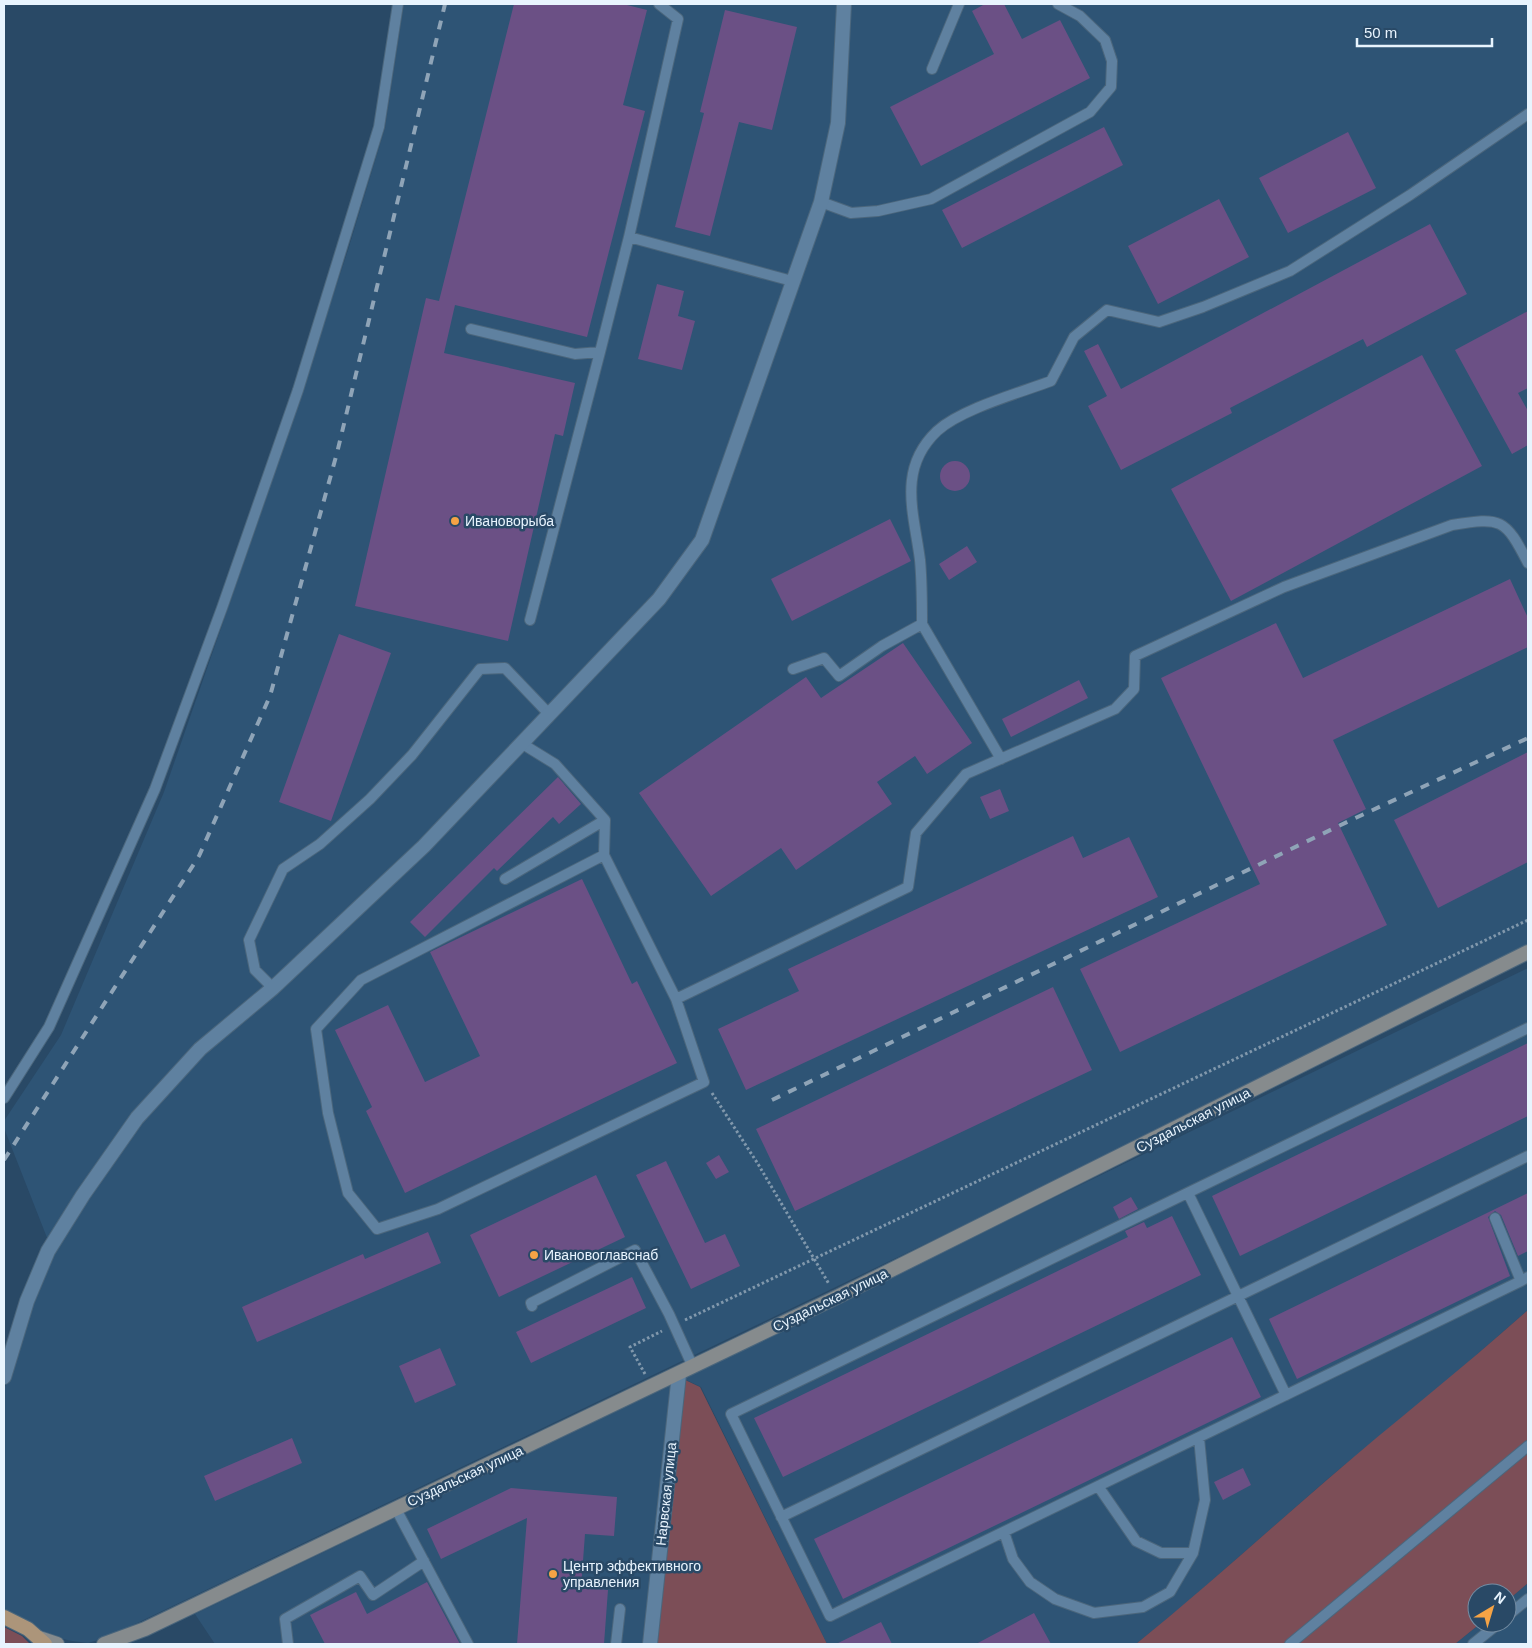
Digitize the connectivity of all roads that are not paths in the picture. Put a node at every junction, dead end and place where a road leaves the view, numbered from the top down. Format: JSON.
{"nodes":[{"id":1,"x":398,"y":4,"type":"edge"},
{"id":2,"x":659,"y":4,"type":"edge"},
{"id":3,"x":844,"y":4,"type":"edge"},
{"id":4,"x":959,"y":4,"type":"edge"},
{"id":5,"x":1058,"y":4,"type":"edge"},
{"id":6,"x":932,"y":68,"type":"dead end"},
{"id":7,"x":1528,"y":114,"type":"edge"},
{"id":8,"x":821,"y":202,"type":"junction"},
{"id":9,"x":629,"y":237,"type":"junction"},
{"id":10,"x":792,"y":281,"type":"junction"},
{"id":11,"x":471,"y":330,"type":"dead end"},
{"id":12,"x":600,"y":352,"type":"junction"},
{"id":13,"x":1528,"y":562,"type":"edge"},
{"id":14,"x":530,"y":620,"type":"dead end"},
{"id":15,"x":922,"y":624,"type":"junction"},
{"id":16,"x":793,"y":669,"type":"dead end"},
{"id":17,"x":549,"y":714,"type":"junction"},
{"id":18,"x":521,"y":743,"type":"junction"},
{"id":19,"x":1001,"y":759,"type":"junction"},
{"id":20,"x":605,"y":820,"type":"junction"},
{"id":21,"x":604,"y":855,"type":"junction"},
{"id":22,"x":505,"y":879,"type":"dead end"},
{"id":23,"x":1528,"y":952,"type":"edge"},
{"id":24,"x":274,"y":988,"type":"junction"},
{"id":25,"x":676,"y":999,"type":"junction"},
{"id":26,"x":1528,"y":1028,"type":"edge"},
{"id":27,"x":4,"y":1098,"type":"edge"},
{"id":28,"x":1528,"y":1156,"type":"edge"},
{"id":29,"x":1188,"y":1194,"type":"junction"},
{"id":30,"x":1495,"y":1218,"type":"dead end"},
{"id":31,"x":1525,"y":1279,"type":"edge"},
{"id":32,"x":1238,"y":1296,"type":"junction"},
{"id":33,"x":532,"y":1306,"type":"dead end"},
{"id":34,"x":693,"y":1367,"type":"junction"},
{"id":35,"x":679,"y":1374,"type":"junction"},
{"id":36,"x":4,"y":1377,"type":"edge"},
{"id":37,"x":1286,"y":1395,"type":"junction"},
{"id":38,"x":1198,"y":1438,"type":"junction"},
{"id":39,"x":1528,"y":1446,"type":"edge"},
{"id":40,"x":1098,"y":1486,"type":"junction"},
{"id":41,"x":396,"y":1508,"type":"junction"},
{"id":42,"x":782,"y":1518,"type":"junction"},
{"id":43,"x":1004,"y":1532,"type":"junction"},
{"id":44,"x":1192,"y":1553,"type":"junction"},
{"id":45,"x":424,"y":1561,"type":"junction"},
{"id":46,"x":1528,"y":1599,"type":"edge"},
{"id":47,"x":1517,"y":1608,"type":"edge"},
{"id":48,"x":620,"y":1609,"type":"dead end"},
{"id":49,"x":5,"y":1617,"type":"edge"},
{"id":50,"x":1487,"y":1633,"type":"edge"},
{"id":51,"x":42,"y":1641,"type":"edge"},
{"id":52,"x":123,"y":1641,"type":"edge"},
{"id":53,"x":57,"y":1644,"type":"edge"},
{"id":54,"x":104,"y":1644,"type":"edge"},
{"id":55,"x":288,"y":1644,"type":"edge"},
{"id":56,"x":468,"y":1644,"type":"edge"},
{"id":57,"x":616,"y":1644,"type":"edge"},
{"id":58,"x":650,"y":1644,"type":"edge"},
{"id":59,"x":1290,"y":1644,"type":"edge"},
{"id":60,"x":1473,"y":1644,"type":"edge"}],
"edges":[{"from":1,"to":27,"type":"lane"},
{"from":2,"to":9,"type":"lane"},
{"from":3,"to":8,"type":"street"},
{"from":4,"to":6,"type":"lane"},
{"from":5,"to":8,"type":"lane"},
{"from":7,"to":15,"type":"lane"},
{"from":8,"to":10,"type":"street"},
{"from":9,"to":10,"type":"lane"},
{"from":9,"to":12,"type":"lane"},
{"from":10,"to":17,"type":"street"},
{"from":11,"to":12,"type":"lane"},
{"from":12,"to":14,"type":"lane"},
{"from":13,"to":19,"type":"lane"},
{"from":15,"to":16,"type":"lane"},
{"from":15,"to":19,"type":"lane"},
{"from":17,"to":18,"type":"street"},
{"from":17,"to":24,"type":"lane"},
{"from":18,"to":20,"type":"lane"},
{"from":18,"to":24,"type":"street"},
{"from":19,"to":25,"type":"lane"},
{"from":20,"to":21,"type":"lane"},
{"from":20,"to":22,"type":"lane"},
{"from":21,"to":25,"type":"lane"},
{"from":21,"to":25,"type":"lane"},
{"from":23,"to":34,"type":"main road","name":"Суздальская улица"},
{"from":24,"to":36,"type":"street"},
{"from":26,"to":29,"type":"lane"},
{"from":28,"to":32,"type":"lane"},
{"from":29,"to":32,"type":"lane"},
{"from":29,"to":42,"type":"lane"},
{"from":30,"to":31,"type":"lane"},
{"from":31,"to":37,"type":"lane"},
{"from":32,"to":37,"type":"lane"},
{"from":32,"to":42,"type":"lane"},
{"from":33,"to":34,"type":"lane"},
{"from":34,"to":35,"type":"main road","name":"Суздальская улица"},
{"from":35,"to":41,"type":"main road","name":"Суздальская улица"},
{"from":35,"to":58,"type":"street","name":"Нарвская улица"},
{"from":37,"to":38,"type":"lane"},
{"from":38,"to":40,"type":"lane"},
{"from":38,"to":44,"type":"lane"},
{"from":39,"to":59,"type":"lane"},
{"from":40,"to":43,"type":"lane"},
{"from":40,"to":44,"type":"lane"},
{"from":41,"to":45,"type":"lane"},
{"from":41,"to":52,"type":"main road","name":"Суздальская улица"},
{"from":42,"to":43,"type":"lane"},
{"from":43,"to":44,"type":"lane"},
{"from":45,"to":55,"type":"lane"},
{"from":45,"to":56,"type":"lane"},
{"from":46,"to":47,"type":"lane"},
{"from":48,"to":57,"type":"lane"},
{"from":49,"to":51,"type":"main road"},
{"from":50,"to":60,"type":"lane"},
{"from":51,"to":53,"type":"main road"},
{"from":52,"to":54,"type":"main road","name":"Суздальская улица"}]}
